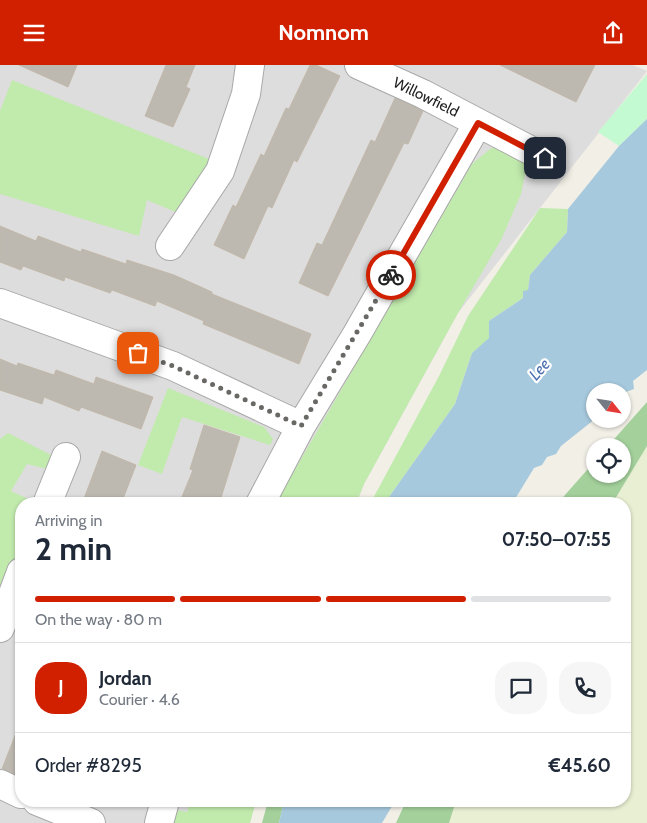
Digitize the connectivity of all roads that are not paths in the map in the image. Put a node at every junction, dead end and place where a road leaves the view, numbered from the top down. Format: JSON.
{"nodes":[{"id":1,"x":250,"y":65,"type":"edge"},
{"id":2,"x":359,"y":65,"type":"edge"},
{"id":3,"x":478,"y":123,"type":"junction"},
{"id":4,"x":545,"y":158,"type":"dead end"},
{"id":5,"x":170,"y":246,"type":"dead end"},
{"id":6,"x":0,"y":303,"type":"edge"},
{"id":7,"x":301,"y":426,"type":"junction"},
{"id":8,"x":66,"y":457,"type":"dead end"},
{"id":9,"x":50,"y":497,"type":"edge"},
{"id":10,"x":264,"y":497,"type":"edge"},
{"id":11,"x":15,"y":588,"type":"edge"},
{"id":12,"x":0,"y":628,"type":"edge"},
{"id":13,"x":0,"y":784,"type":"edge"},
{"id":14,"x":15,"y":791,"type":"edge"},
{"id":15,"x":52,"y":807,"type":"edge"},
{"id":16,"x":163,"y":807,"type":"edge"},
{"id":17,"x":91,"y":823,"type":"edge"},
{"id":18,"x":159,"y":823,"type":"edge"}],
"edges":[{"from":1,"to":5,"type":"street"},
{"from":2,"to":3,"type":"street","name":"Willowfield"},
{"from":3,"to":4,"type":"street","name":"Willowfield"},
{"from":3,"to":7,"type":"street"},
{"from":6,"to":7,"type":"street"},
{"from":7,"to":10,"type":"street"},
{"from":8,"to":9,"type":"street"},
{"from":11,"to":12,"type":"street"},
{"from":13,"to":14,"type":"street"},
{"from":15,"to":17,"type":"street"},
{"from":16,"to":18,"type":"street"}]}
